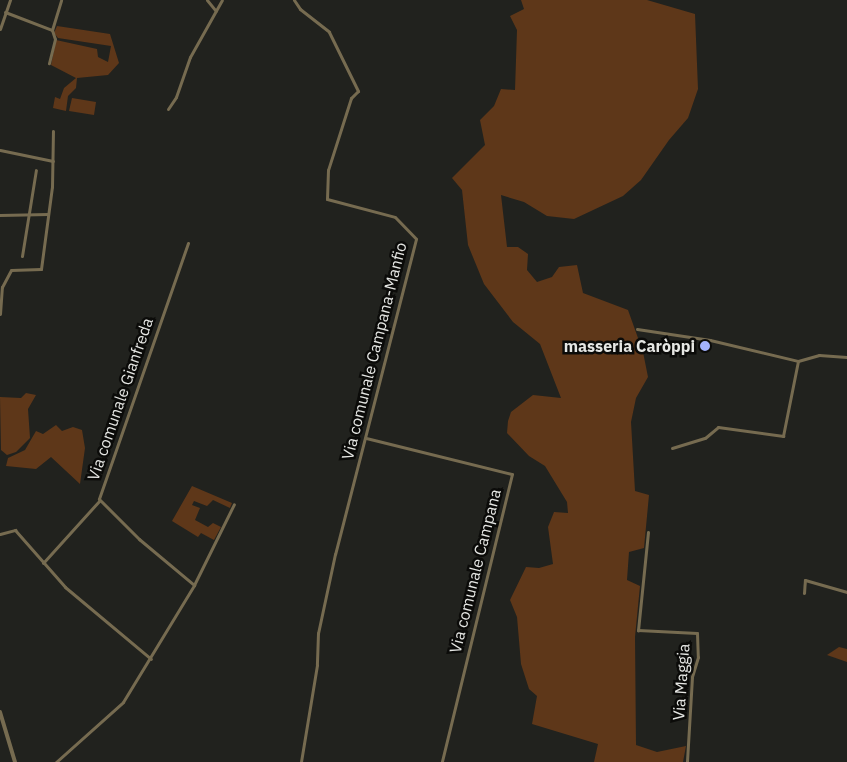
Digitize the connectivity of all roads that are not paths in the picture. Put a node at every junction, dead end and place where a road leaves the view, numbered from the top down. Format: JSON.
{"nodes":[{"id":1,"x":10,"y":0,"type":"edge"},
{"id":2,"x":60,"y":0,"type":"edge"},
{"id":3,"x":207,"y":0,"type":"edge"},
{"id":4,"x":222,"y":0,"type":"edge"},
{"id":5,"x":294,"y":0,"type":"edge"},
{"id":6,"x":216,"y":11,"type":"junction"},
{"id":7,"x":6,"y":12,"type":"junction"},
{"id":8,"x":0,"y":29,"type":"edge"},
{"id":9,"x":52,"y":30,"type":"junction"},
{"id":10,"x":49,"y":63,"type":"dead end"},
{"id":11,"x":168,"y":109,"type":"dead end"},
{"id":12,"x":54,"y":131,"type":"dead end"},
{"id":13,"x":0,"y":150,"type":"edge"},
{"id":14,"x":53,"y":161,"type":"junction"},
{"id":15,"x":36,"y":170,"type":"dead end"},
{"id":16,"x":30,"y":214,"type":"junction"},
{"id":17,"x":48,"y":214,"type":"junction"},
{"id":18,"x":0,"y":215,"type":"edge"},
{"id":19,"x":188,"y":243,"type":"dead end"},
{"id":20,"x":22,"y":256,"type":"dead end"},
{"id":21,"x":0,"y":314,"type":"edge"},
{"id":22,"x":637,"y":328,"type":"dead end"},
{"id":23,"x":847,"y":357,"type":"edge"},
{"id":24,"x":798,"y":361,"type":"junction"},
{"id":25,"x":366,"y":438,"type":"junction"},
{"id":26,"x":672,"y":448,"type":"dead end"},
{"id":27,"x":99,"y":501,"type":"junction"},
{"id":28,"x":234,"y":504,"type":"dead end"},
{"id":29,"x":648,"y":532,"type":"dead end"},
{"id":30,"x":0,"y":534,"type":"edge"},
{"id":31,"x":43,"y":562,"type":"junction"},
{"id":32,"x":194,"y":585,"type":"junction"},
{"id":33,"x":847,"y":592,"type":"edge"},
{"id":34,"x":804,"y":593,"type":"dead end"},
{"id":35,"x":152,"y":659,"type":"junction"},
{"id":36,"x":0,"y":712,"type":"edge"},
{"id":37,"x":15,"y":762,"type":"edge"},
{"id":38,"x":56,"y":762,"type":"edge"},
{"id":39,"x":301,"y":762,"type":"edge"},
{"id":40,"x":442,"y":762,"type":"edge"},
{"id":41,"x":687,"y":762,"type":"edge"}],
"edges":[{"from":1,"to":7,"type":"street"},
{"from":2,"to":9,"type":"street"},
{"from":3,"to":6,"type":"street"},
{"from":4,"to":6,"type":"street"},
{"from":5,"to":25,"type":"street","name":"Via comunale Campana-Manfio"},
{"from":6,"to":11,"type":"street"},
{"from":7,"to":8,"type":"street"},
{"from":7,"to":9,"type":"street"},
{"from":9,"to":10,"type":"street"},
{"from":12,"to":14,"type":"street"},
{"from":13,"to":14,"type":"street"},
{"from":14,"to":17,"type":"street"},
{"from":15,"to":16,"type":"street"},
{"from":16,"to":17,"type":"street"},
{"from":16,"to":18,"type":"street"},
{"from":16,"to":20,"type":"street"},
{"from":17,"to":21,"type":"street"},
{"from":19,"to":27,"type":"street","name":"Via comunale Gianfreda"},
{"from":22,"to":24,"type":"street"},
{"from":23,"to":24,"type":"street"},
{"from":24,"to":26,"type":"street"},
{"from":25,"to":39,"type":"street","name":"Via comunale Campana-Manfio"},
{"from":25,"to":40,"type":"street","name":"Via comunale Campana"},
{"from":27,"to":31,"type":"street"},
{"from":27,"to":32,"type":"street","name":"Via comunale Gianfreda"},
{"from":28,"to":32,"type":"street"},
{"from":29,"to":41,"type":"street","name":"Via Maggia"},
{"from":30,"to":31,"type":"street"},
{"from":31,"to":35,"type":"street"},
{"from":32,"to":35,"type":"street"},
{"from":33,"to":34,"type":"street"},
{"from":35,"to":38,"type":"street"},
{"from":36,"to":37,"type":"street"}]}
